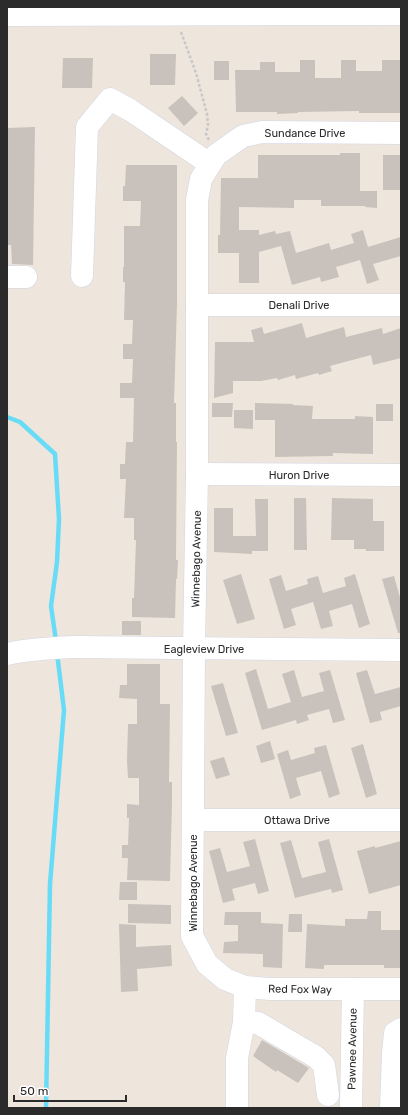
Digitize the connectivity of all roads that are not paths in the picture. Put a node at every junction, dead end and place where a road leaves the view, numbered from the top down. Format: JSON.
{"nodes":[{"id":1,"x":151,"y":10,"type":"edge"},
{"id":2,"x":18,"y":12,"type":"edge"},
{"id":3,"x":401,"y":14,"type":"edge"},
{"id":4,"x":401,"y":133,"type":"edge"},
{"id":5,"x":213,"y":160,"type":"junction"},
{"id":6,"x":82,"y":276,"type":"dead end"},
{"id":7,"x":197,"y":305,"type":"junction"},
{"id":8,"x":401,"y":305,"type":"edge"},
{"id":9,"x":198,"y":474,"type":"junction"},
{"id":10,"x":401,"y":475,"type":"edge"},
{"id":11,"x":194,"y":649,"type":"junction"},
{"id":12,"x":401,"y":650,"type":"edge"},
{"id":13,"x":7,"y":654,"type":"edge"},
{"id":14,"x":193,"y":820,"type":"junction"},
{"id":15,"x":401,"y":820,"type":"edge"},
{"id":16,"x":207,"y":964,"type":"joint"},
{"id":17,"x":245,"y":987,"type":"junction"},
{"id":18,"x":353,"y":989,"type":"junction"},
{"id":19,"x":401,"y":989,"type":"edge"},
{"id":20,"x":244,"y":1022,"type":"junction"},
{"id":21,"x":401,"y":1029,"type":"edge"},
{"id":22,"x":351,"y":1101,"type":"edge"},
{"id":23,"x":322,"y":1102,"type":"edge"},
{"id":24,"x":238,"y":1108,"type":"edge"},
{"id":25,"x":392,"y":1108,"type":"edge"}],
"edges":[{"from":1,"to":2,"type":"street"},
{"from":1,"to":3,"type":"street"},
{"from":4,"to":5,"type":"street","name":"Sundance Drive"},
{"from":5,"to":6,"type":"street"},
{"from":5,"to":7,"type":"street","name":"Winnebago Avenue"},
{"from":7,"to":8,"type":"street","name":"Denali Drive"},
{"from":7,"to":9,"type":"street","name":"Winnebago Avenue"},
{"from":9,"to":10,"type":"street","name":"Huron Drive"},
{"from":9,"to":11,"type":"street","name":"Winnebago Avenue"},
{"from":11,"to":12,"type":"street","name":"Eagleview Drive"},
{"from":11,"to":13,"type":"street","name":"Eagleview Drive"},
{"from":11,"to":14,"type":"street","name":"Winnebago Avenue"},
{"from":14,"to":15,"type":"street","name":"Ottawa Drive"},
{"from":14,"to":16,"type":"street","name":"Winnebago Avenue"},
{"from":16,"to":17,"type":"street","name":"Red Fox Way"},
{"from":17,"to":18,"type":"street","name":"Red Fox Way"},
{"from":17,"to":20,"type":"street"},
{"from":18,"to":19,"type":"street","name":"Red Fox Way"},
{"from":18,"to":22,"type":"street","name":"Pawnee Avenue"},
{"from":20,"to":23,"type":"street"},
{"from":20,"to":24,"type":"street"},
{"from":21,"to":25,"type":"street"},
{"from":22,"to":23,"type":"street"}]}
